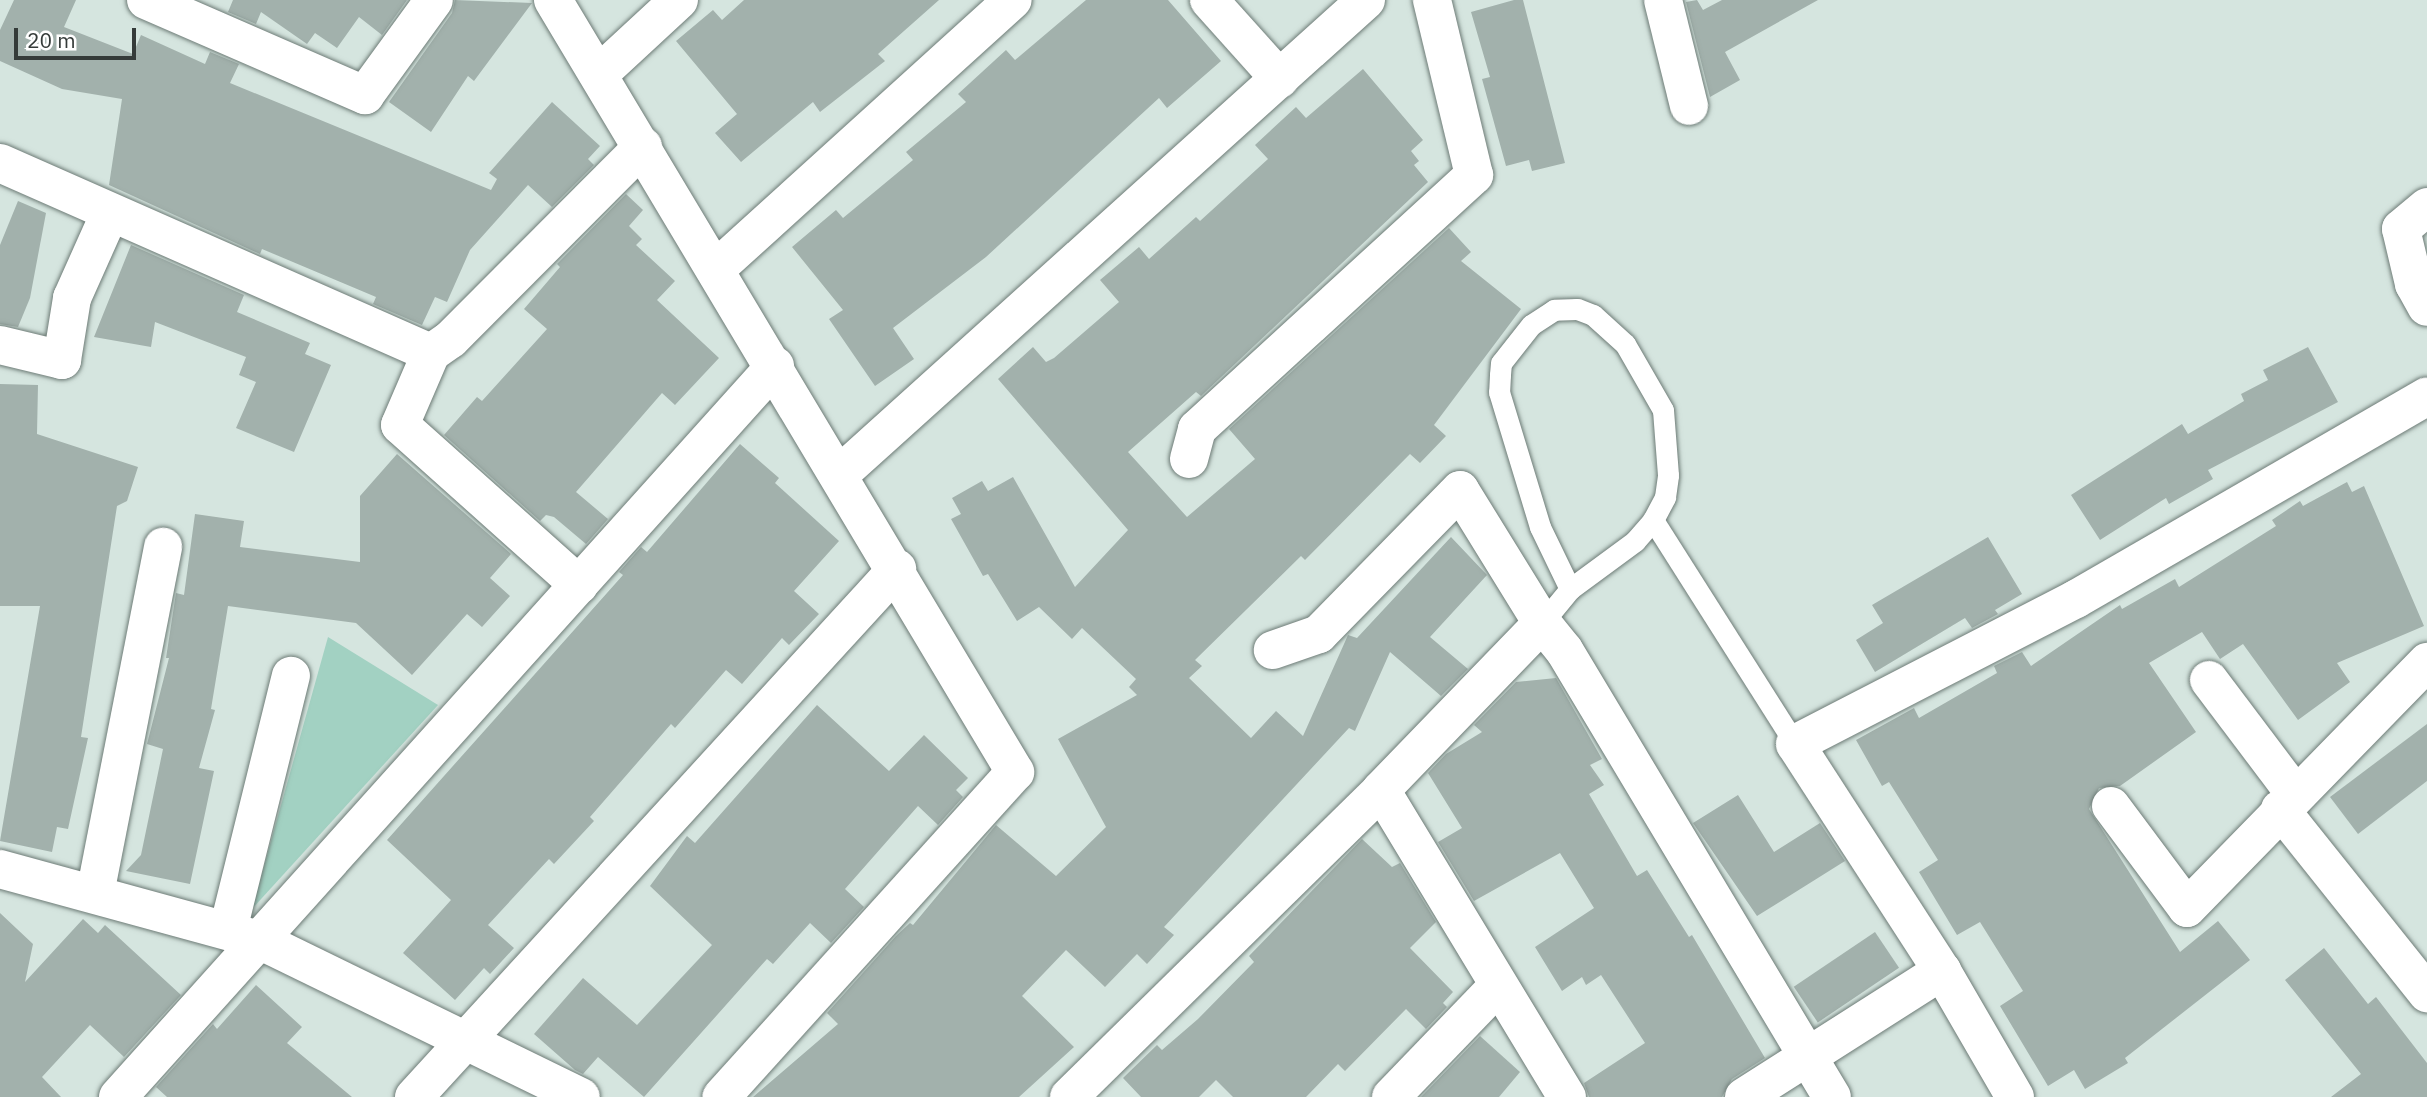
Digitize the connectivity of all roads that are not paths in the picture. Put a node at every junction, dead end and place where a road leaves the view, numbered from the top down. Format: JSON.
{"nodes":[{"id":1,"x":146,"y":0,"type":"edge"},
{"id":2,"x":434,"y":0,"type":"edge"},
{"id":3,"x":553,"y":0,"type":"edge"},
{"id":4,"x":679,"y":0,"type":"edge"},
{"id":5,"x":1013,"y":0,"type":"edge"},
{"id":6,"x":1209,"y":0,"type":"edge"},
{"id":7,"x":1366,"y":0,"type":"edge"},
{"id":8,"x":1432,"y":0,"type":"edge"},
{"id":9,"x":1663,"y":0,"type":"edge"},
{"id":10,"x":599,"y":74,"type":"junction"},
{"id":11,"x":1280,"y":79,"type":"junction"},
{"id":12,"x":1689,"y":106,"type":"dead end"},
{"id":13,"x":643,"y":146,"type":"junction"},
{"id":14,"x":0,"y":163,"type":"edge"},
{"id":15,"x":2427,"y":206,"type":"edge"},
{"id":16,"x":110,"y":214,"type":"junction"},
{"id":17,"x":717,"y":268,"type":"junction"},
{"id":18,"x":2427,"y":307,"type":"edge"},
{"id":19,"x":0,"y":345,"type":"edge"},
{"id":20,"x":432,"y":353,"type":"junction"},
{"id":21,"x":775,"y":366,"type":"junction"},
{"id":22,"x":2427,"y":396,"type":"edge"},
{"id":23,"x":1189,"y":459,"type":"dead end"},
{"id":24,"x":840,"y":474,"type":"junction"},
{"id":25,"x":1653,"y":520,"type":"junction"},
{"id":26,"x":163,"y":547,"type":"dead end"},
{"id":27,"x":897,"y":569,"type":"junction"},
{"id":28,"x":579,"y":585,"type":"junction"},
{"id":29,"x":1570,"y":589,"type":"junction"},
{"id":30,"x":1542,"y":623,"type":"junction"},
{"id":31,"x":1273,"y":650,"type":"dead end"},
{"id":32,"x":2427,"y":662,"type":"edge"},
{"id":33,"x":291,"y":676,"type":"dead end"},
{"id":34,"x":2209,"y":680,"type":"dead end"},
{"id":35,"x":1795,"y":744,"type":"junction"},
{"id":36,"x":1381,"y":790,"type":"junction"},
{"id":37,"x":2288,"y":801,"type":"junction"},
{"id":38,"x":2111,"y":806,"type":"dead end"},
{"id":39,"x":0,"y":869,"type":"edge"},
{"id":40,"x":94,"y":894,"type":"junction"},
{"id":41,"x":244,"y":935,"type":"junction"},
{"id":42,"x":1942,"y":971,"type":"junction"},
{"id":43,"x":1498,"y":986,"type":"junction"},
{"id":44,"x":2427,"y":993,"type":"edge"},
{"id":45,"x":467,"y":1038,"type":"junction"},
{"id":46,"x":1809,"y":1057,"type":"junction"},
{"id":47,"x":118,"y":1097,"type":"edge"},
{"id":48,"x":414,"y":1097,"type":"edge"},
{"id":49,"x":581,"y":1097,"type":"edge"},
{"id":50,"x":721,"y":1097,"type":"edge"},
{"id":51,"x":1069,"y":1097,"type":"edge"},
{"id":52,"x":1391,"y":1097,"type":"edge"},
{"id":53,"x":1567,"y":1097,"type":"edge"},
{"id":54,"x":1744,"y":1097,"type":"edge"},
{"id":55,"x":1832,"y":1097,"type":"edge"},
{"id":56,"x":2015,"y":1097,"type":"edge"}],
"edges":[{"from":1,"to":2,"type":"street"},
{"from":3,"to":10,"type":"street"},
{"from":4,"to":10,"type":"street"},
{"from":5,"to":17,"type":"street"},
{"from":6,"to":11,"type":"street"},
{"from":7,"to":11,"type":"street"},
{"from":8,"to":23,"type":"street"},
{"from":9,"to":12,"type":"street"},
{"from":10,"to":13,"type":"street"},
{"from":11,"to":24,"type":"street"},
{"from":13,"to":17,"type":"street"},
{"from":13,"to":20,"type":"street"},
{"from":14,"to":16,"type":"street"},
{"from":15,"to":18,"type":"street"},
{"from":16,"to":19,"type":"street"},
{"from":16,"to":20,"type":"street"},
{"from":17,"to":21,"type":"street"},
{"from":20,"to":28,"type":"street"},
{"from":21,"to":24,"type":"street"},
{"from":21,"to":28,"type":"street"},
{"from":22,"to":35,"type":"street"},
{"from":24,"to":27,"type":"street"},
{"from":25,"to":29,"type":"lane"},
{"from":25,"to":29,"type":"lane"},
{"from":25,"to":35,"type":"lane"},
{"from":26,"to":40,"type":"street"},
{"from":27,"to":45,"type":"street"},
{"from":27,"to":50,"type":"street"},
{"from":28,"to":41,"type":"street"},
{"from":29,"to":30,"type":"lane"},
{"from":30,"to":31,"type":"street"},
{"from":30,"to":36,"type":"street"},
{"from":30,"to":46,"type":"street"},
{"from":32,"to":37,"type":"street"},
{"from":33,"to":41,"type":"street"},
{"from":34,"to":37,"type":"street"},
{"from":35,"to":42,"type":"street"},
{"from":36,"to":43,"type":"street"},
{"from":36,"to":51,"type":"street"},
{"from":37,"to":38,"type":"street"},
{"from":37,"to":44,"type":"street"},
{"from":39,"to":40,"type":"street"},
{"from":40,"to":41,"type":"street"},
{"from":41,"to":45,"type":"street"},
{"from":41,"to":47,"type":"street"},
{"from":42,"to":46,"type":"street"},
{"from":42,"to":56,"type":"street"},
{"from":43,"to":52,"type":"street"},
{"from":43,"to":53,"type":"street"},
{"from":45,"to":48,"type":"street"},
{"from":45,"to":49,"type":"street"},
{"from":46,"to":54,"type":"street"},
{"from":46,"to":55,"type":"street"}]}
